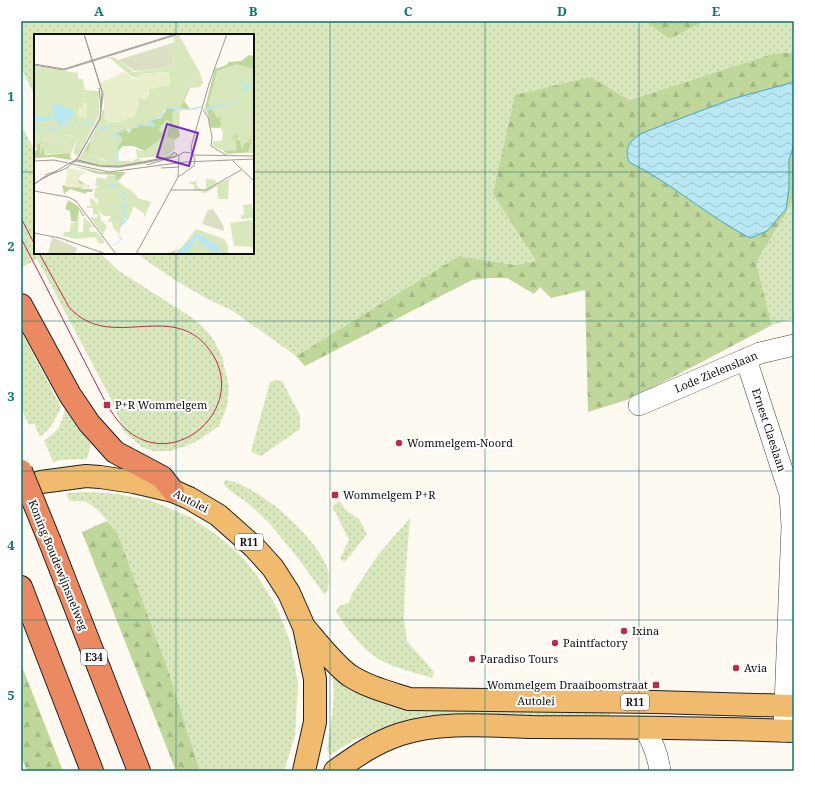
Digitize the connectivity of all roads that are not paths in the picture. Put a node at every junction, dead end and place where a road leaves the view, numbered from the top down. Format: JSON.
{"nodes":[{"id":1,"x":21,"y":305,"type":"edge"},
{"id":2,"x":794,"y":345,"type":"edge"},
{"id":3,"x":746,"y":359,"type":"junction"},
{"id":4,"x":639,"y":405,"type":"dead end"},
{"id":5,"x":21,"y":471,"type":"edge"},
{"id":6,"x":21,"y":488,"type":"edge"},
{"id":7,"x":173,"y":491,"type":"junction"},
{"id":8,"x":793,"y":527,"type":"edge"},
{"id":9,"x":21,"y":587,"type":"edge"},
{"id":10,"x":304,"y":627,"type":"junction"},
{"id":11,"x":790,"y":706,"type":"edge"},
{"id":12,"x":644,"y":728,"type":"junction"},
{"id":13,"x":789,"y":731,"type":"edge"},
{"id":14,"x":92,"y":771,"type":"edge"},
{"id":15,"x":139,"y":771,"type":"edge"},
{"id":16,"x":304,"y":771,"type":"edge"},
{"id":17,"x":335,"y":771,"type":"edge"},
{"id":18,"x":660,"y":771,"type":"edge"}],
"edges":[{"from":1,"to":7,"type":"highway"},
{"from":2,"to":3,"type":"street","name":"Lode Zielenslaan"},
{"from":3,"to":4,"type":"street","name":"Lode Zielenslaan"},
{"from":3,"to":8,"type":"street","name":"Ernest Claeslaan"},
{"from":5,"to":15,"type":"highway","name":"Koning Boudewijnsnelweg","number":"E34","bridge":true},
{"from":6,"to":7,"type":"main road","name":"Autolei","number":"R11"},
{"from":7,"to":10,"type":"main road","name":"Autolei","number":"R11"},
{"from":8,"to":11,"type":"street","name":"Ernest Claeslaan"},
{"from":9,"to":14,"type":"highway"},
{"from":10,"to":11,"type":"main road","name":"Autolei","number":"R11"},
{"from":10,"to":16,"type":"main road","name":"Autolei","number":"R11"},
{"from":11,"to":13,"type":"street","name":"Ernest Claeslaan"},
{"from":12,"to":13,"type":"main road"},
{"from":12,"to":17,"type":"main road"},
{"from":12,"to":18,"type":"street"}]}
